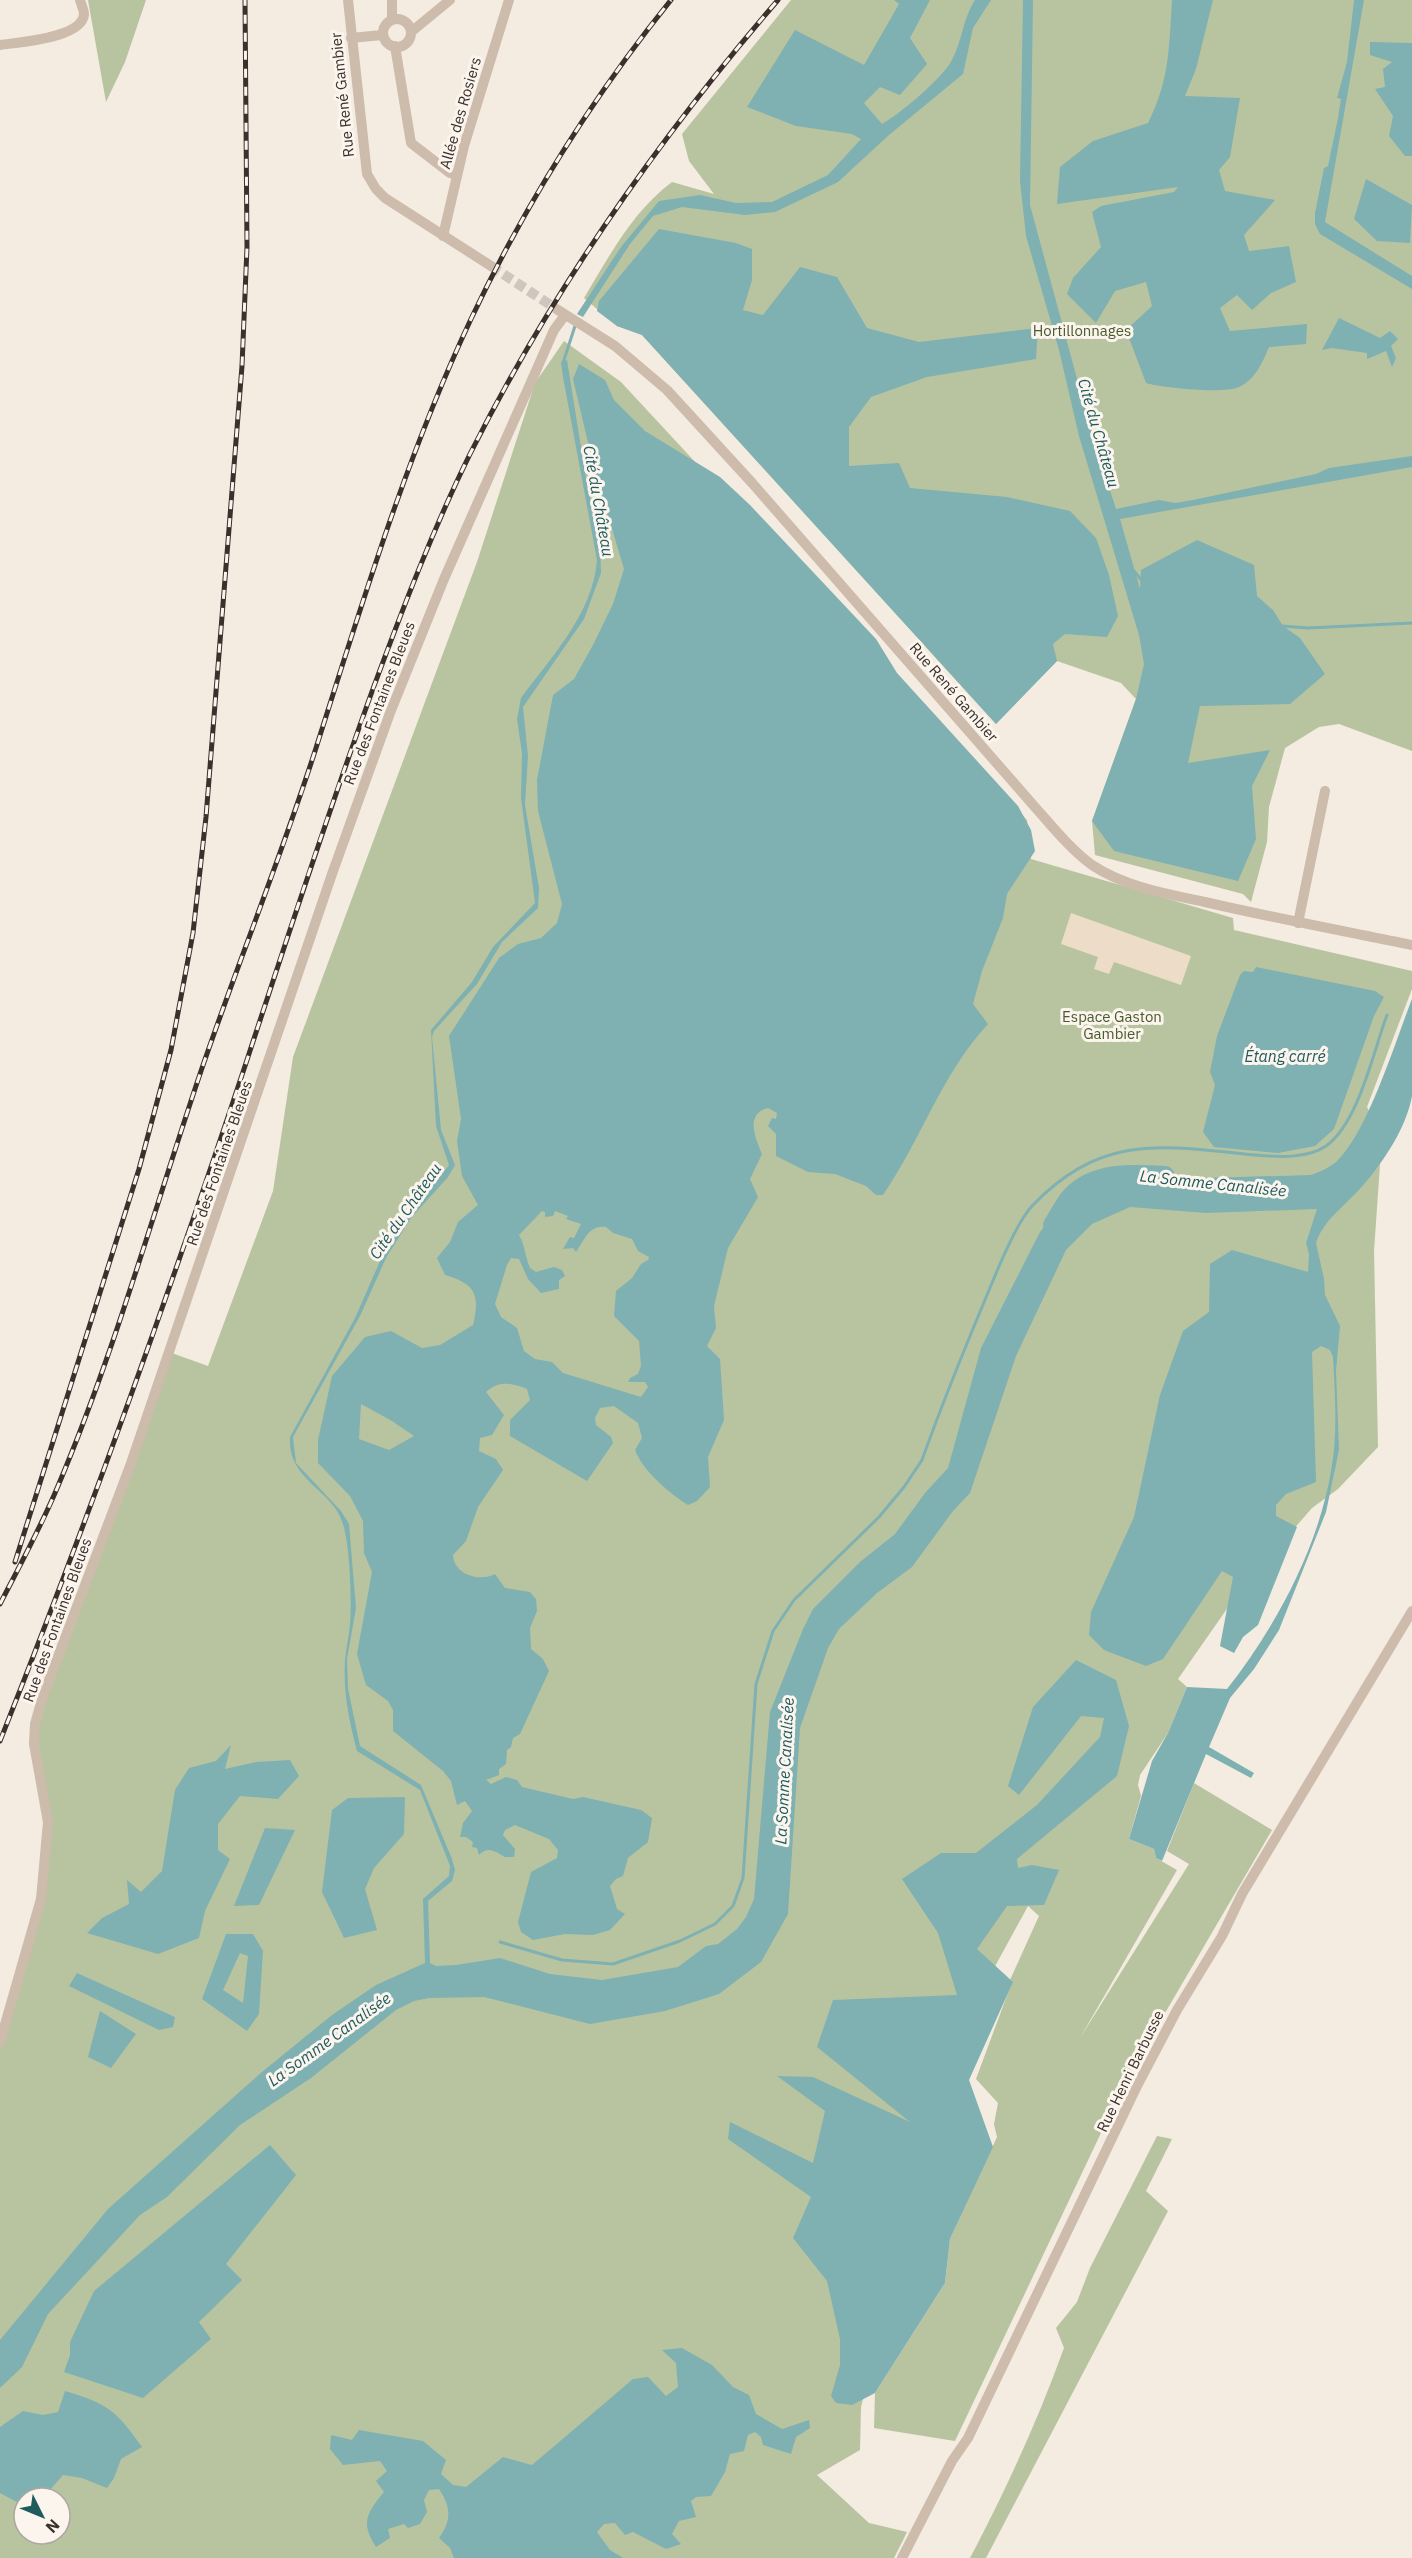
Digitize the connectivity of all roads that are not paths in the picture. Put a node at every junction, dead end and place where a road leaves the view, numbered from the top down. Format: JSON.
{"nodes":[{"id":1,"x":80,"y":0,"type":"edge"},
{"id":2,"x":348,"y":0,"type":"edge"},
{"id":3,"x":392,"y":0,"type":"edge"},
{"id":4,"x":450,"y":0,"type":"edge"},
{"id":5,"x":509,"y":0,"type":"edge"},
{"id":6,"x":392,"y":20,"type":"junction"},
{"id":7,"x":411,"y":32,"type":"junction"},
{"id":8,"x":381,"y":35,"type":"junction"},
{"id":9,"x":351,"y":38,"type":"junction"},
{"id":10,"x":0,"y":45,"type":"edge"},
{"id":11,"x":395,"y":46,"type":"junction"},
{"id":12,"x":458,"y":175,"type":"junction"},
{"id":13,"x":443,"y":236,"type":"junction"},
{"id":14,"x":491,"y":267,"type":"tunnel mouth"},
{"id":15,"x":562,"y":312,"type":"joint"},
{"id":16,"x":1326,"y":791,"type":"dead end"},
{"id":17,"x":1298,"y":923,"type":"junction"},
{"id":18,"x":1412,"y":945,"type":"edge"},
{"id":19,"x":1412,"y":1611,"type":"edge"},
{"id":20,"x":0,"y":2042,"type":"edge"},
{"id":21,"x":902,"y":2558,"type":"edge"}],
"edges":[{"from":1,"to":10,"type":"street"},
{"from":2,"to":9,"type":"street","name":"Rue René Gambier"},
{"from":3,"to":6,"type":"street"},
{"from":4,"to":7,"type":"street"},
{"from":5,"to":12,"type":"street","name":"Allée des Rosiers"},
{"from":6,"to":7,"type":"street"},
{"from":6,"to":8,"type":"street"},
{"from":7,"to":11,"type":"street"},
{"from":8,"to":9,"type":"street"},
{"from":8,"to":11,"type":"street"},
{"from":9,"to":13,"type":"street","name":"Rue René Gambier"},
{"from":11,"to":12,"type":"street"},
{"from":12,"to":13,"type":"street","name":"Allée des Rosiers"},
{"from":13,"to":14,"type":"street","name":"Rue René Gambier"},
{"from":15,"to":17,"type":"street","name":"Rue René Gambier"},
{"from":15,"to":20,"type":"street","name":"Rue des Fontaines Bleues"},
{"from":16,"to":17,"type":"street"},
{"from":17,"to":18,"type":"street","name":"Rue René Gambier"},
{"from":19,"to":21,"type":"street","name":"Rue Henri Barbusse"}]}
